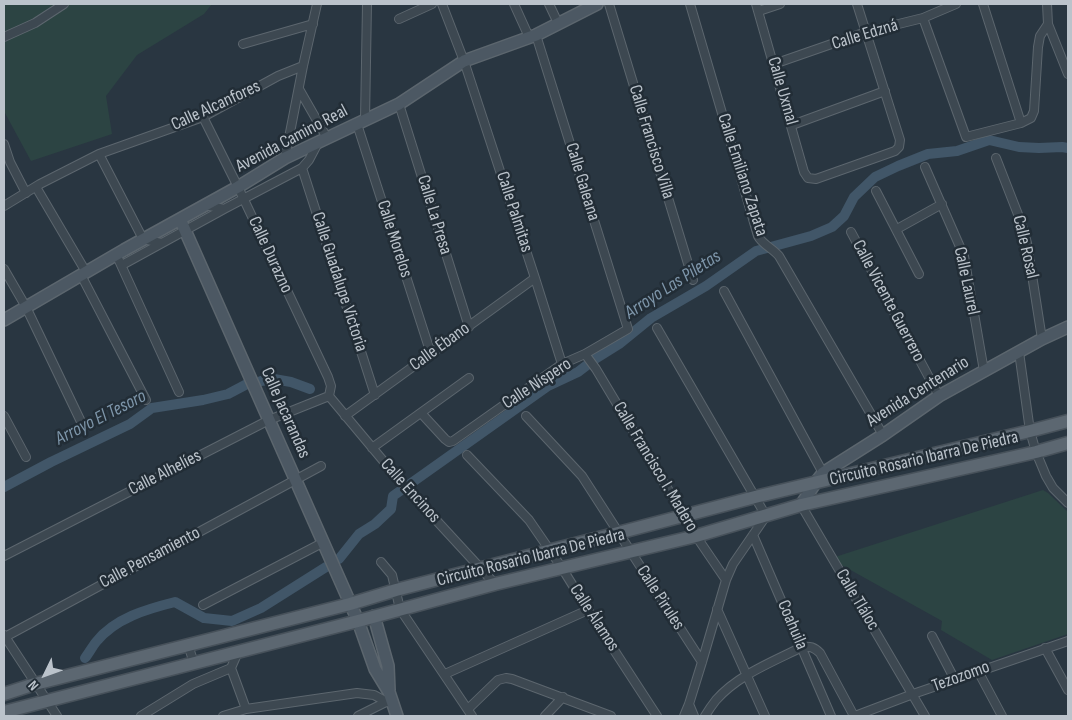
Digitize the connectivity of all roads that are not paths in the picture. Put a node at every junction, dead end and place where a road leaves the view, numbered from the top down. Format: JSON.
{"nodes":[{"id":1,"x":64,"y":4,"type":"edge"},
{"id":2,"x":317,"y":4,"type":"edge"},
{"id":3,"x":367,"y":4,"type":"edge"},
{"id":4,"x":432,"y":4,"type":"edge"},
{"id":5,"x":442,"y":4,"type":"edge"},
{"id":6,"x":514,"y":4,"type":"edge"},
{"id":7,"x":549,"y":4,"type":"edge"},
{"id":8,"x":597,"y":4,"type":"edge"},
{"id":9,"x":610,"y":4,"type":"edge"},
{"id":10,"x":690,"y":4,"type":"edge"},
{"id":11,"x":780,"y":4,"type":"edge"},
{"id":12,"x":857,"y":4,"type":"edge"},
{"id":13,"x":956,"y":4,"type":"edge"},
{"id":14,"x":983,"y":4,"type":"edge"},
{"id":15,"x":1047,"y":4,"type":"edge"},
{"id":16,"x":757,"y":8,"type":"edge"},
{"id":17,"x":399,"y":18,"type":"dead end"},
{"id":18,"x":923,"y":18,"type":"junction"},
{"id":19,"x":558,"y":23,"type":"junction"},
{"id":20,"x":313,"y":24,"type":"junction"},
{"id":21,"x":1048,"y":24,"type":"junction"},
{"id":22,"x":866,"y":32,"type":"junction"},
{"id":23,"x":532,"y":36,"type":"junction"},
{"id":24,"x":4,"y":37,"type":"edge"},
{"id":25,"x":243,"y":44,"type":"dead end"},
{"id":26,"x":464,"y":61,"type":"junction"},
{"id":27,"x":774,"y":64,"type":"junction"},
{"id":28,"x":303,"y":66,"type":"junction"},
{"id":29,"x":1068,"y":74,"type":"edge"},
{"id":30,"x":299,"y":89,"type":"junction"},
{"id":31,"x":885,"y":92,"type":"junction"},
{"id":32,"x":399,"y":104,"type":"junction"},
{"id":33,"x":203,"y":117,"type":"junction"},
{"id":34,"x":361,"y":122,"type":"junction"},
{"id":35,"x":1021,"y":123,"type":"junction"},
{"id":36,"x":792,"y":125,"type":"junction"},
{"id":37,"x":322,"y":140,"type":"junction"},
{"id":38,"x":4,"y":144,"type":"edge"},
{"id":39,"x":99,"y":154,"type":"junction"},
{"id":40,"x":285,"y":158,"type":"junction"},
{"id":41,"x":996,"y":158,"type":"dead end"},
{"id":42,"x":926,"y":167,"type":"dead end"},
{"id":43,"x":302,"y":168,"type":"junction"},
{"id":44,"x":36,"y":187,"type":"junction"},
{"id":45,"x":238,"y":187,"type":"junction"},
{"id":46,"x":876,"y":190,"type":"dead end"},
{"id":47,"x":26,"y":193,"type":"junction"},
{"id":48,"x":244,"y":199,"type":"junction"},
{"id":49,"x":942,"y":204,"type":"junction"},
{"id":50,"x":205,"y":205,"type":"junction"},
{"id":51,"x":4,"y":206,"type":"edge"},
{"id":52,"x":224,"y":209,"type":"junction"},
{"id":53,"x":183,"y":224,"type":"junction"},
{"id":54,"x":897,"y":229,"type":"junction"},
{"id":55,"x":851,"y":232,"type":"dead end"},
{"id":56,"x":143,"y":239,"type":"junction"},
{"id":57,"x":161,"y":243,"type":"junction"},
{"id":58,"x":116,"y":254,"type":"junction"},
{"id":59,"x":122,"y":265,"type":"junction"},
{"id":60,"x":4,"y":268,"type":"edge"},
{"id":61,"x":83,"y":274,"type":"junction"},
{"id":62,"x":918,"y":274,"type":"dead end"},
{"id":63,"x":535,"y":278,"type":"junction"},
{"id":64,"x":693,"y":280,"type":"dead end"},
{"id":65,"x":724,"y":292,"type":"dead end"},
{"id":66,"x":26,"y":307,"type":"junction"},
{"id":67,"x":5,"y":322,"type":"edge"},
{"id":68,"x":1068,"y":326,"type":"edge"},
{"id":69,"x":469,"y":327,"type":"junction"},
{"id":70,"x":657,"y":328,"type":"dead end"},
{"id":71,"x":628,"y":330,"type":"joint"},
{"id":72,"x":1042,"y":339,"type":"junction"},
{"id":73,"x":1019,"y":352,"type":"junction"},
{"id":74,"x":431,"y":354,"type":"junction"},
{"id":75,"x":587,"y":356,"type":"junction"},
{"id":76,"x":562,"y":364,"type":"junction"},
{"id":77,"x":984,"y":371,"type":"junction"},
{"id":78,"x":470,"y":378,"type":"dead end"},
{"id":79,"x":179,"y":392,"type":"dead end"},
{"id":80,"x":375,"y":395,"type":"junction"},
{"id":81,"x":329,"y":396,"type":"junction"},
{"id":82,"x":939,"y":396,"type":"junction"},
{"id":83,"x":146,"y":400,"type":"dead end"},
{"id":84,"x":421,"y":413,"type":"junction"},
{"id":85,"x":4,"y":416,"type":"edge"},
{"id":86,"x":346,"y":416,"type":"junction"},
{"id":87,"x":526,"y":416,"type":"dead end"},
{"id":88,"x":269,"y":420,"type":"junction"},
{"id":89,"x":1068,"y":420,"type":"edge"},
{"id":90,"x":84,"y":428,"type":"dead end"},
{"id":91,"x":1030,"y":431,"type":"junction"},
{"id":92,"x":883,"y":434,"type":"junction"},
{"id":93,"x":1068,"y":443,"type":"edge"},
{"id":94,"x":372,"y":448,"type":"junction"},
{"id":95,"x":1036,"y":452,"type":"junction"},
{"id":96,"x":467,"y":455,"type":"dead end"},
{"id":97,"x":26,"y":457,"type":"dead end"},
{"id":98,"x":321,"y":466,"type":"dead end"},
{"id":99,"x":819,"y":478,"type":"junction"},
{"id":100,"x":295,"y":480,"type":"junction"},
{"id":101,"x":754,"y":497,"type":"junction"},
{"id":102,"x":1068,"y":503,"type":"edge"},
{"id":103,"x":801,"y":505,"type":"junction"},
{"id":104,"x":684,"y":516,"type":"junction"},
{"id":105,"x":766,"y":516,"type":"junction"},
{"id":106,"x":618,"y":533,"type":"junction"},
{"id":107,"x":753,"y":535,"type":"junction"},
{"id":108,"x":696,"y":536,"type":"junction"},
{"id":109,"x":324,"y":542,"type":"junction"},
{"id":110,"x":550,"y":550,"type":"junction"},
{"id":111,"x":630,"y":552,"type":"junction"},
{"id":112,"x":4,"y":556,"type":"edge"},
{"id":113,"x":381,"y":562,"type":"dead end"},
{"id":114,"x":480,"y":568,"type":"junction"},
{"id":115,"x":562,"y":568,"type":"junction"},
{"id":116,"x":726,"y":580,"type":"junction"},
{"id":117,"x":495,"y":584,"type":"junction"},
{"id":118,"x":396,"y":590,"type":"junction"},
{"id":119,"x":203,"y":604,"type":"dead end"},
{"id":120,"x":350,"y":604,"type":"junction"},
{"id":121,"x":400,"y":609,"type":"junction"},
{"id":122,"x":717,"y":609,"type":"junction"},
{"id":123,"x":588,"y":610,"type":"junction"},
{"id":124,"x":374,"y":616,"type":"junction"},
{"id":125,"x":358,"y":621,"type":"junction"},
{"id":126,"x":4,"y":636,"type":"edge"},
{"id":127,"x":932,"y":636,"type":"dead end"},
{"id":128,"x":1068,"y":640,"type":"edge"},
{"id":129,"x":188,"y":645,"type":"junction"},
{"id":130,"x":802,"y":647,"type":"junction"},
{"id":131,"x":1045,"y":648,"type":"junction"},
{"id":132,"x":238,"y":652,"type":"junction"},
{"id":133,"x":702,"y":662,"type":"junction"},
{"id":134,"x":194,"y":663,"type":"junction"},
{"id":135,"x":232,"y":668,"type":"junction"},
{"id":136,"x":978,"y":671,"type":"junction"},
{"id":137,"x":444,"y":674,"type":"junction"},
{"id":138,"x":747,"y":675,"type":"junction"},
{"id":139,"x":955,"y":680,"type":"junction"},
{"id":140,"x":35,"y":684,"type":"junction"},
{"id":141,"x":1068,"y":690,"type":"edge"},
{"id":142,"x":4,"y":694,"type":"edge"},
{"id":143,"x":913,"y":694,"type":"junction"},
{"id":144,"x":389,"y":698,"type":"junction"},
{"id":145,"x":562,"y":698,"type":"junction"},
{"id":146,"x":47,"y":702,"type":"junction"},
{"id":147,"x":689,"y":704,"type":"junction"},
{"id":148,"x":246,"y":708,"type":"junction"},
{"id":149,"x":4,"y":712,"type":"edge"},
{"id":150,"x":470,"y":713,"type":"edge"},
{"id":151,"x":57,"y":716,"type":"edge"},
{"id":152,"x":141,"y":716,"type":"edge"},
{"id":153,"x":223,"y":716,"type":"edge"},
{"id":154,"x":358,"y":716,"type":"edge"},
{"id":155,"x":397,"y":716,"type":"edge"},
{"id":156,"x":545,"y":716,"type":"edge"},
{"id":157,"x":611,"y":716,"type":"edge"},
{"id":158,"x":657,"y":716,"type":"edge"},
{"id":159,"x":684,"y":716,"type":"edge"},
{"id":160,"x":694,"y":716,"type":"edge"},
{"id":161,"x":705,"y":716,"type":"edge"},
{"id":162,"x":765,"y":716,"type":"edge"},
{"id":163,"x":831,"y":716,"type":"edge"},
{"id":164,"x":854,"y":716,"type":"edge"},
{"id":165,"x":925,"y":716,"type":"edge"},
{"id":166,"x":1002,"y":716,"type":"edge"}],
"edges":[{"from":1,"to":24,"type":"street"},
{"from":2,"to":20,"type":"street"},
{"from":3,"to":34,"type":"street","name":"Calle Morelos"},
{"from":4,"to":17,"type":"street"},
{"from":5,"to":26,"type":"street","name":"Calle Palmitas"},
{"from":6,"to":23,"type":"street","name":"Calle Galeana"},
{"from":7,"to":19,"type":"street"},
{"from":8,"to":19,"type":"street","name":"Avenida Camino Real"},
{"from":9,"to":64,"type":"street","name":"Calle Francisco Villa"},
{"from":10,"to":92,"type":"street","name":"Calle Emiliano Zapata"},
{"from":11,"to":16,"type":"street"},
{"from":12,"to":22,"type":"street"},
{"from":13,"to":18,"type":"street","name":"Calle Edzná"},
{"from":14,"to":35,"type":"street"},
{"from":15,"to":21,"type":"street"},
{"from":16,"to":27,"type":"street","name":"Calle Uxmal"},
{"from":18,"to":22,"type":"street","name":"Calle Edzná"},
{"from":18,"to":35,"type":"street"},
{"from":19,"to":23,"type":"street","name":"Avenida Camino Real"},
{"from":20,"to":25,"type":"street"},
{"from":20,"to":28,"type":"street"},
{"from":21,"to":29,"type":"street"},
{"from":21,"to":35,"type":"street"},
{"from":22,"to":27,"type":"street","name":"Calle Edzná"},
{"from":22,"to":31,"type":"street"},
{"from":23,"to":26,"type":"street","name":"Avenida Camino Real"},
{"from":23,"to":71,"type":"street","name":"Calle Galeana"},
{"from":26,"to":32,"type":"street","name":"Avenida Camino Real"},
{"from":26,"to":63,"type":"street","name":"Calle Palmitas"},
{"from":27,"to":36,"type":"street","name":"Calle Uxmal"},
{"from":28,"to":30,"type":"street"},
{"from":28,"to":33,"type":"street","name":"Calle Alcanfores"},
{"from":30,"to":37,"type":"street"},
{"from":30,"to":40,"type":"street"},
{"from":31,"to":36,"type":"street"},
{"from":31,"to":36,"type":"street","name":"Calle Uxmal"},
{"from":32,"to":34,"type":"street","name":"Avenida Camino Real"},
{"from":32,"to":69,"type":"street","name":"Calle La Presa"},
{"from":33,"to":39,"type":"street","name":"Calle Alcanfores"},
{"from":33,"to":45,"type":"street","name":"Calle Durazno"},
{"from":34,"to":37,"type":"street","name":"Avenida Camino Real"},
{"from":34,"to":74,"type":"street","name":"Calle Morelos"},
{"from":37,"to":40,"type":"street","name":"Avenida Camino Real"},
{"from":37,"to":43,"type":"street"},
{"from":38,"to":47,"type":"street"},
{"from":39,"to":44,"type":"street","name":"Calle Alcanfores"},
{"from":39,"to":56,"type":"street"},
{"from":40,"to":45,"type":"street","name":"Avenida Camino Real"},
{"from":41,"to":72,"type":"street","name":"Calle Rosal"},
{"from":42,"to":49,"type":"street","name":"Calle Laurel"},
{"from":43,"to":48,"type":"street"},
{"from":43,"to":80,"type":"street","name":"Calle Guadalupe Victoria"},
{"from":44,"to":47,"type":"street","name":"Calle Alcanfores"},
{"from":44,"to":61,"type":"street"},
{"from":45,"to":48,"type":"street","name":"Calle Durazno"},
{"from":45,"to":50,"type":"street","name":"Avenida Camino Real"},
{"from":46,"to":54,"type":"street"},
{"from":47,"to":51,"type":"street","name":"Calle Alcanfores"},
{"from":48,"to":52,"type":"street"},
{"from":48,"to":81,"type":"street","name":"Calle Durazno"},
{"from":49,"to":54,"type":"street"},
{"from":49,"to":77,"type":"street","name":"Calle Laurel"},
{"from":50,"to":52,"type":"street"},
{"from":50,"to":53,"type":"street","name":"Avenida Camino Real"},
{"from":52,"to":53,"type":"street"},
{"from":53,"to":56,"type":"street","name":"Avenida Camino Real"},
{"from":53,"to":57,"type":"street"},
{"from":53,"to":88,"type":"street","name":"Calle Jacarandas"},
{"from":54,"to":62,"type":"street"},
{"from":55,"to":82,"type":"street","name":"Calle Vicente Guerrero"},
{"from":56,"to":57,"type":"street"},
{"from":56,"to":58,"type":"street","name":"Avenida Camino Real"},
{"from":57,"to":59,"type":"street"},
{"from":58,"to":59,"type":"street"},
{"from":58,"to":61,"type":"street","name":"Avenida Camino Real"},
{"from":59,"to":79,"type":"street"},
{"from":60,"to":66,"type":"street"},
{"from":61,"to":66,"type":"street","name":"Avenida Camino Real"},
{"from":61,"to":83,"type":"street"},
{"from":63,"to":69,"type":"street","name":"Calle Ébano"},
{"from":63,"to":76,"type":"street","name":"Calle Palmitas"},
{"from":65,"to":99,"type":"street"},
{"from":66,"to":67,"type":"street","name":"Avenida Camino Real"},
{"from":66,"to":90,"type":"street"},
{"from":68,"to":72,"type":"street","name":"Avenida Centenario"},
{"from":69,"to":74,"type":"street","name":"Calle Ébano"},
{"from":70,"to":101,"type":"street"},
{"from":71,"to":75,"type":"street","name":"Calle Níspero"},
{"from":72,"to":73,"type":"street","name":"Avenida Centenario"},
{"from":73,"to":77,"type":"street","name":"Avenida Centenario"},
{"from":73,"to":91,"type":"street"},
{"from":74,"to":80,"type":"street","name":"Calle Ébano"},
{"from":75,"to":76,"type":"street","name":"Calle Níspero"},
{"from":75,"to":104,"type":"street","name":"Calle Francisco I. Madero"},
{"from":76,"to":84,"type":"street","name":"Calle Níspero"},
{"from":77,"to":82,"type":"street","name":"Avenida Centenario"},
{"from":78,"to":84,"type":"street"},
{"from":80,"to":86,"type":"street","name":"Calle Ébano"},
{"from":81,"to":86,"type":"street","name":"Calle Encinos"},
{"from":81,"to":88,"type":"street","name":"Calle Alhelíes"},
{"from":82,"to":92,"type":"street","name":"Avenida Centenario"},
{"from":84,"to":94,"type":"street"},
{"from":85,"to":97,"type":"street"},
{"from":86,"to":94,"type":"street","name":"Calle Encinos"},
{"from":87,"to":106,"type":"street","name":"Calle Pirules"},
{"from":88,"to":100,"type":"street","name":"Calle Jacarandas"},
{"from":88,"to":112,"type":"street","name":"Calle Alhelíes"},
{"from":89,"to":91,"type":"main road"},
{"from":91,"to":95,"type":"street"},
{"from":91,"to":99,"type":"main road"},
{"from":92,"to":99,"type":"street","name":"Avenida Centenario"},
{"from":93,"to":95,"type":"main road","name":"Circuito Rosario Ibarra De Piedra"},
{"from":94,"to":114,"type":"street","name":"Calle Encinos"},
{"from":95,"to":102,"type":"street"},
{"from":95,"to":103,"type":"main road","name":"Circuito Rosario Ibarra De Piedra"},
{"from":96,"to":110,"type":"street","name":"Calle Álamos"},
{"from":98,"to":100,"type":"street","name":"Calle Pensamiento"},
{"from":99,"to":101,"type":"main road"},
{"from":99,"to":103,"type":"street","name":"Avenida Centenario"},
{"from":100,"to":109,"type":"street","name":"Calle Jacarandas"},
{"from":100,"to":126,"type":"street","name":"Calle Pensamiento"},
{"from":101,"to":104,"type":"main road"},
{"from":101,"to":105,"type":"street"},
{"from":103,"to":105,"type":"main road","name":"Circuito Rosario Ibarra De Piedra"},
{"from":103,"to":143,"type":"street","name":"Calle Tláloc"},
{"from":104,"to":106,"type":"main road"},
{"from":104,"to":108,"type":"street","name":"Calle Francisco I. Madero"},
{"from":105,"to":107,"type":"street"},
{"from":105,"to":108,"type":"main road","name":"Circuito Rosario Ibarra De Piedra"},
{"from":106,"to":110,"type":"main road"},
{"from":106,"to":111,"type":"street","name":"Calle Pirules"},
{"from":107,"to":116,"type":"street"},
{"from":107,"to":130,"type":"street","name":"Coahuila"},
{"from":108,"to":111,"type":"main road","name":"Circuito Rosario Ibarra De Piedra"},
{"from":108,"to":116,"type":"street","name":"Calle Francisco I. Madero"},
{"from":109,"to":119,"type":"street"},
{"from":109,"to":120,"type":"street","name":"Calle Jacarandas"},
{"from":110,"to":114,"type":"main road"},
{"from":110,"to":115,"type":"street","name":"Calle Álamos"},
{"from":111,"to":115,"type":"main road","name":"Circuito Rosario Ibarra De Piedra"},
{"from":111,"to":133,"type":"street","name":"Calle Pirules"},
{"from":113,"to":118,"type":"street"},
{"from":114,"to":117,"type":"street","name":"Calle Encinos"},
{"from":114,"to":118,"type":"main road"},
{"from":115,"to":117,"type":"main road","name":"Circuito Rosario Ibarra De Piedra"},
{"from":115,"to":123,"type":"street","name":"Calle Álamos"},
{"from":116,"to":122,"type":"street"},
{"from":117,"to":121,"type":"main road","name":"Circuito Rosario Ibarra De Piedra"},
{"from":118,"to":120,"type":"main road"},
{"from":118,"to":121,"type":"street"},
{"from":120,"to":125,"type":"street","name":"Calle Jacarandas"},
{"from":120,"to":129,"type":"main road"},
{"from":121,"to":124,"type":"main road","name":"Circuito Rosario Ibarra De Piedra"},
{"from":121,"to":137,"type":"street"},
{"from":122,"to":133,"type":"street"},
{"from":122,"to":138,"type":"street"},
{"from":123,"to":137,"type":"street"},
{"from":123,"to":158,"type":"street","name":"Calle Álamos"},
{"from":124,"to":125,"type":"main road","name":"Circuito Rosario Ibarra De Piedra"},
{"from":124,"to":144,"type":"street"},
{"from":125,"to":132,"type":"main road","name":"Circuito Rosario Ibarra De Piedra"},
{"from":125,"to":144,"type":"street","name":"Calle Jacarandas"},
{"from":126,"to":140,"type":"street"},
{"from":127,"to":139,"type":"street"},
{"from":128,"to":131,"type":"street","name":"Tezozomo"},
{"from":129,"to":134,"type":"street"},
{"from":129,"to":140,"type":"main road"},
{"from":130,"to":138,"type":"street"},
{"from":130,"to":163,"type":"street","name":"Coahuila"},
{"from":130,"to":164,"type":"street"},
{"from":131,"to":136,"type":"street","name":"Tezozomo"},
{"from":131,"to":141,"type":"street"},
{"from":132,"to":134,"type":"main road","name":"Circuito Rosario Ibarra De Piedra"},
{"from":132,"to":135,"type":"street"},
{"from":133,"to":147,"type":"street"},
{"from":134,"to":146,"type":"main road","name":"Circuito Rosario Ibarra De Piedra"},
{"from":135,"to":148,"type":"street"},
{"from":135,"to":152,"type":"street"},
{"from":136,"to":139,"type":"street","name":"Tezozomo"},
{"from":136,"to":166,"type":"street"},
{"from":137,"to":150,"type":"street"},
{"from":138,"to":161,"type":"street"},
{"from":138,"to":162,"type":"street"},
{"from":139,"to":143,"type":"street","name":"Tezozomo"},
{"from":140,"to":142,"type":"main road"},
{"from":140,"to":146,"type":"street"},
{"from":143,"to":164,"type":"street","name":"Tezozomo"},
{"from":143,"to":165,"type":"street","name":"Calle Tláloc"},
{"from":144,"to":148,"type":"street"},
{"from":144,"to":154,"type":"street"},
{"from":144,"to":155,"type":"street"},
{"from":145,"to":150,"type":"street"},
{"from":145,"to":156,"type":"street"},
{"from":145,"to":157,"type":"street"},
{"from":146,"to":149,"type":"main road","name":"Circuito Rosario Ibarra De Piedra"},
{"from":146,"to":151,"type":"street"},
{"from":147,"to":159,"type":"street"},
{"from":147,"to":160,"type":"street"},
{"from":148,"to":153,"type":"street"}]}
